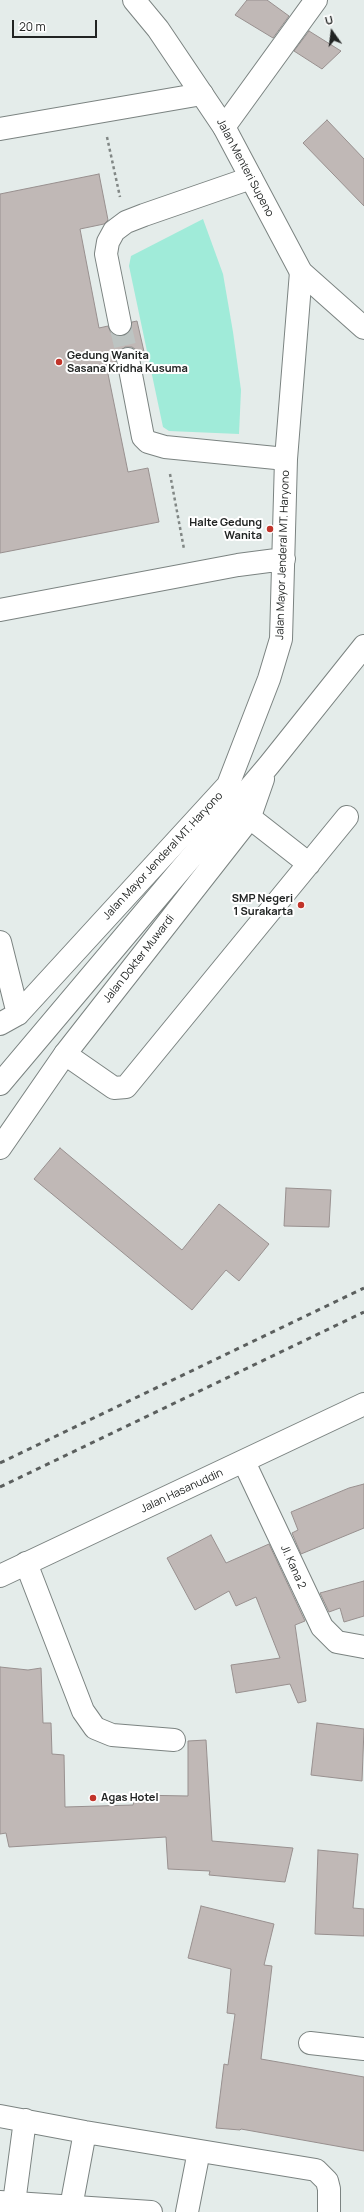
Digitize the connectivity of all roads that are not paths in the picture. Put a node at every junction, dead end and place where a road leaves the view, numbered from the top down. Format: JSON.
{"nodes":[{"id":1,"x":134,"y":0,"type":"edge"},
{"id":2,"x":316,"y":0,"type":"edge"},
{"id":3,"x":202,"y":94,"type":"junction"},
{"id":4,"x":224,"y":127,"type":"junction"},
{"id":5,"x":0,"y":129,"type":"edge"},
{"id":6,"x":251,"y":178,"type":"junction"},
{"id":7,"x":301,"y":272,"type":"junction"},
{"id":8,"x":120,"y":324,"type":"tunnel mouth"},
{"id":9,"x":364,"y":328,"type":"edge"},
{"id":10,"x":128,"y":359,"type":"tunnel mouth"},
{"id":11,"x":286,"y":459,"type":"junction"},
{"id":12,"x":284,"y":559,"type":"junction"},
{"id":13,"x":0,"y":610,"type":"edge"},
{"id":14,"x":362,"y":653,"type":"edge"},
{"id":15,"x":269,"y":765,"type":"junction"},
{"id":16,"x":249,"y":817,"type":"junction"},
{"id":17,"x":347,"y":818,"type":"dead end"},
{"id":18,"x":309,"y":864,"type":"junction"},
{"id":19,"x":0,"y":942,"type":"edge"},
{"id":20,"x":9,"y":1019,"type":"edge"},
{"id":21,"x":65,"y":1054,"type":"junction"},
{"id":22,"x":0,"y":1084,"type":"edge"},
{"id":23,"x":0,"y":1148,"type":"edge"},
{"id":24,"x":364,"y":1404,"type":"edge"},
{"id":25,"x":244,"y":1462,"type":"junction"},
{"id":26,"x":26,"y":1563,"type":"junction"},
{"id":27,"x":0,"y":1576,"type":"edge"},
{"id":28,"x":364,"y":1647,"type":"edge"},
{"id":29,"x":174,"y":1740,"type":"dead end"},
{"id":30,"x":310,"y":2043,"type":"dead end"},
{"id":31,"x":364,"y":2049,"type":"edge"},
{"id":32,"x":0,"y":2116,"type":"edge"},
{"id":33,"x":25,"y":2120,"type":"junction"},
{"id":34,"x":85,"y":2132,"type":"junction"},
{"id":35,"x":199,"y":2151,"type":"junction"},
{"id":36,"x":7,"y":2202,"type":"edge"},
{"id":37,"x":71,"y":2207,"type":"junction"},
{"id":38,"x":151,"y":2212,"type":"edge"},
{"id":39,"x":187,"y":2212,"type":"edge"},
{"id":40,"x":330,"y":2212,"type":"edge"}],
"edges":[{"from":1,"to":3,"type":"main road","name":"Jalan Menteri Supeno"},
{"from":2,"to":4,"type":"main road"},
{"from":3,"to":4,"type":"main road","name":"Jalan Menteri Supeno"},
{"from":3,"to":5,"type":"main road"},
{"from":4,"to":6,"type":"main road","name":"Jalan Menteri Supeno"},
{"from":6,"to":7,"type":"main road","name":"Jalan Menteri Supeno"},
{"from":6,"to":8,"type":"main road"},
{"from":7,"to":9,"type":"main road","name":"Jalan Menteri Supeno"},
{"from":7,"to":11,"type":"main road","name":"Jalan Mayor Jenderal MT. Haryono"},
{"from":10,"to":11,"type":"main road"},
{"from":11,"to":12,"type":"main road","name":"Jalan Mayor Jenderal MT. Haryono"},
{"from":12,"to":13,"type":"main road"},
{"from":12,"to":20,"type":"main road","name":"Jalan Mayor Jenderal MT. Haryono"},
{"from":14,"to":15,"type":"main road"},
{"from":15,"to":16,"type":"main road","name":"Jalan Dokter Muwardi"},
{"from":15,"to":22,"type":"main road"},
{"from":16,"to":18,"type":"main road"},
{"from":16,"to":21,"type":"main road","name":"Jalan Dokter Muwardi"},
{"from":17,"to":18,"type":"main road"},
{"from":18,"to":21,"type":"main road"},
{"from":19,"to":20,"type":"main road"},
{"from":21,"to":23,"type":"main road","name":"Jalan Dokter Muwardi"},
{"from":24,"to":25,"type":"main road","name":"Jalan Hasanuddin"},
{"from":25,"to":26,"type":"main road","name":"Jalan Hasanuddin"},
{"from":25,"to":28,"type":"main road","name":"Jl. Kana 2"},
{"from":26,"to":27,"type":"main road","name":"Jalan Hasanuddin"},
{"from":26,"to":29,"type":"main road"},
{"from":30,"to":31,"type":"main road"},
{"from":32,"to":33,"type":"main road"},
{"from":33,"to":34,"type":"main road"},
{"from":33,"to":36,"type":"main road"},
{"from":34,"to":35,"type":"main road"},
{"from":34,"to":37,"type":"main road"},
{"from":35,"to":39,"type":"main road"},
{"from":35,"to":40,"type":"main road"},
{"from":36,"to":37,"type":"main road"},
{"from":37,"to":38,"type":"main road"}]}
